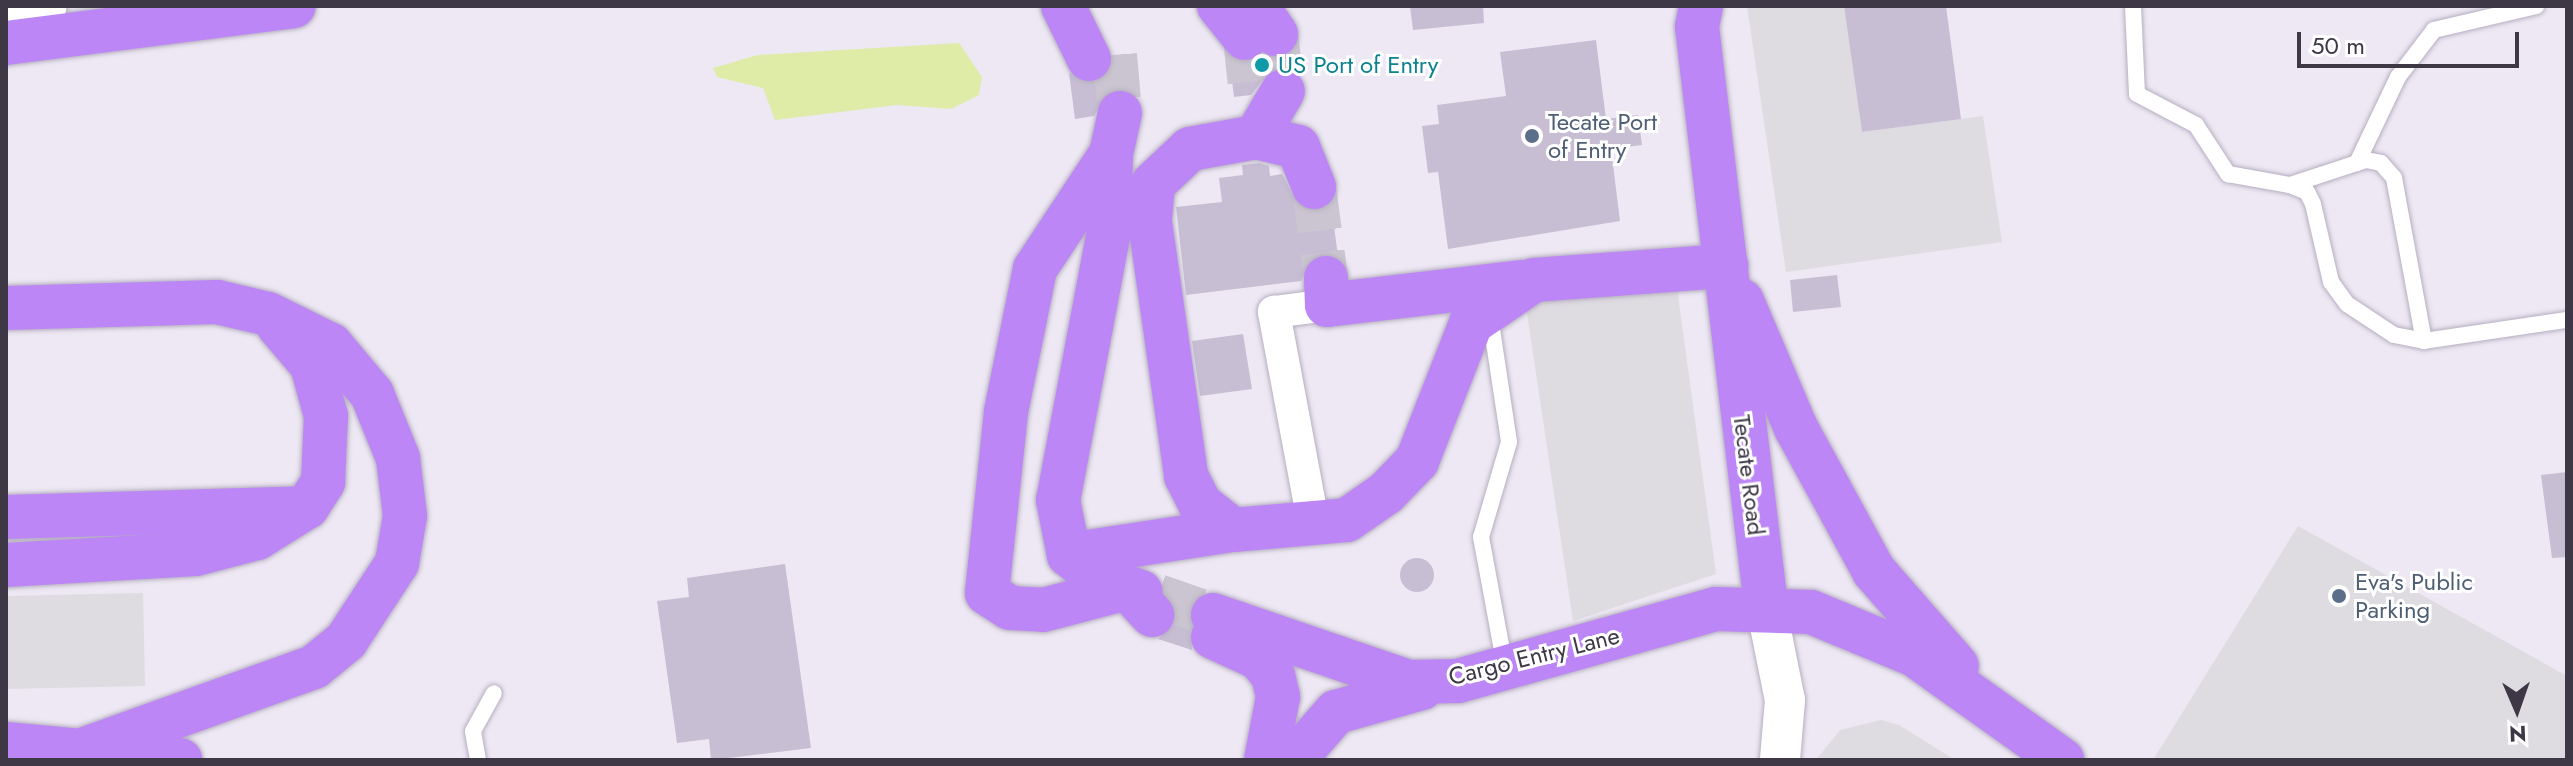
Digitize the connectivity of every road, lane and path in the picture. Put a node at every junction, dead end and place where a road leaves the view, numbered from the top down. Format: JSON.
{"nodes":[{"id":1,"x":294,"y":6,"type":"edge"},
{"id":2,"x":1063,"y":6,"type":"edge"},
{"id":3,"x":1097,"y":6,"type":"edge"},
{"id":4,"x":2133,"y":6,"type":"edge"},
{"id":5,"x":2536,"y":6,"type":"edge"},
{"id":6,"x":6,"y":12,"type":"edge"},
{"id":7,"x":1696,"y":13,"type":"edge"},
{"id":8,"x":66,"y":15,"type":"edge"},
{"id":9,"x":6,"y":43,"type":"edge"},
{"id":10,"x":2357,"y":163,"type":"junction"},
{"id":11,"x":2290,"y":185,"type":"junction"},
{"id":12,"x":1314,"y":187,"type":"tunnel mouth"},
{"id":13,"x":1726,"y":266,"type":"junction"},
{"id":14,"x":1534,"y":280,"type":"junction"},
{"id":15,"x":1326,"y":292,"type":"joint"},
{"id":16,"x":1489,"y":307,"type":"junction"},
{"id":17,"x":6,"y":308,"type":"edge"},
{"id":18,"x":268,"y":314,"type":"junction"},
{"id":19,"x":2567,"y":320,"type":"edge"},
{"id":20,"x":2424,"y":341,"type":"junction"},
{"id":21,"x":307,"y":507,"type":"junction"},
{"id":22,"x":6,"y":517,"type":"edge"},
{"id":23,"x":1313,"y":521,"type":"junction"},
{"id":24,"x":1233,"y":530,"type":"junction"},
{"id":25,"x":1069,"y":555,"type":"junction"},
{"id":26,"x":6,"y":565,"type":"edge"},
{"id":27,"x":1766,"y":606,"type":"junction"},
{"id":28,"x":1506,"y":668,"type":"junction"},
{"id":29,"x":1458,"y":681,"type":"junction"},
{"id":30,"x":494,"y":693,"type":"dead end"},
{"id":31,"x":2009,"y":726,"type":"junction"},
{"id":32,"x":6,"y":744,"type":"edge"},
{"id":33,"x":85,"y":749,"type":"junction"},
{"id":34,"x":180,"y":760,"type":"edge"},
{"id":35,"x":478,"y":760,"type":"edge"},
{"id":36,"x":1266,"y":760,"type":"edge"},
{"id":37,"x":1294,"y":760,"type":"edge"},
{"id":38,"x":1780,"y":760,"type":"edge"},
{"id":39,"x":2062,"y":760,"type":"edge"}],
"edges":[{"from":1,"to":8,"type":"highway"},
{"from":2,"to":3,"type":"highway"},
{"from":4,"to":11,"type":"lane"},
{"from":5,"to":10,"type":"lane"},
{"from":6,"to":8,"type":"street"},
{"from":7,"to":13,"type":"highway","name":"Tecate Road"},
{"from":8,"to":9,"type":"highway"},
{"from":10,"to":11,"type":"lane"},
{"from":10,"to":20,"type":"lane"},
{"from":11,"to":20,"type":"lane"},
{"from":12,"to":24,"type":"highway"},
{"from":13,"to":14,"type":"highway"},
{"from":13,"to":27,"type":"highway","name":"Tecate Road"},
{"from":13,"to":31,"type":"highway"},
{"from":14,"to":15,"type":"highway"},
{"from":14,"to":16,"type":"highway"},
{"from":15,"to":23,"type":"street"},
{"from":16,"to":23,"type":"highway"},
{"from":16,"to":28,"type":"lane"},
{"from":17,"to":18,"type":"highway"},
{"from":18,"to":21,"type":"highway"},
{"from":18,"to":33,"type":"highway"},
{"from":19,"to":20,"type":"lane"},
{"from":21,"to":22,"type":"highway"},
{"from":21,"to":26,"type":"highway"},
{"from":23,"to":24,"type":"highway"},
{"from":24,"to":25,"type":"highway"},
{"from":25,"to":25,"type":"highway"},
{"from":27,"to":28,"type":"highway","name":"Cargo Entry Lane"},
{"from":27,"to":31,"type":"highway"},
{"from":27,"to":38,"type":"street"},
{"from":28,"to":29,"type":"highway","name":"Cargo Entry Lane"},
{"from":29,"to":36,"type":"highway","name":"Cargo Entry Lane"},
{"from":29,"to":37,"type":"highway"},
{"from":30,"to":35,"type":"lane"},
{"from":31,"to":39,"type":"highway"},
{"from":32,"to":33,"type":"highway"},
{"from":33,"to":34,"type":"highway"}]}
